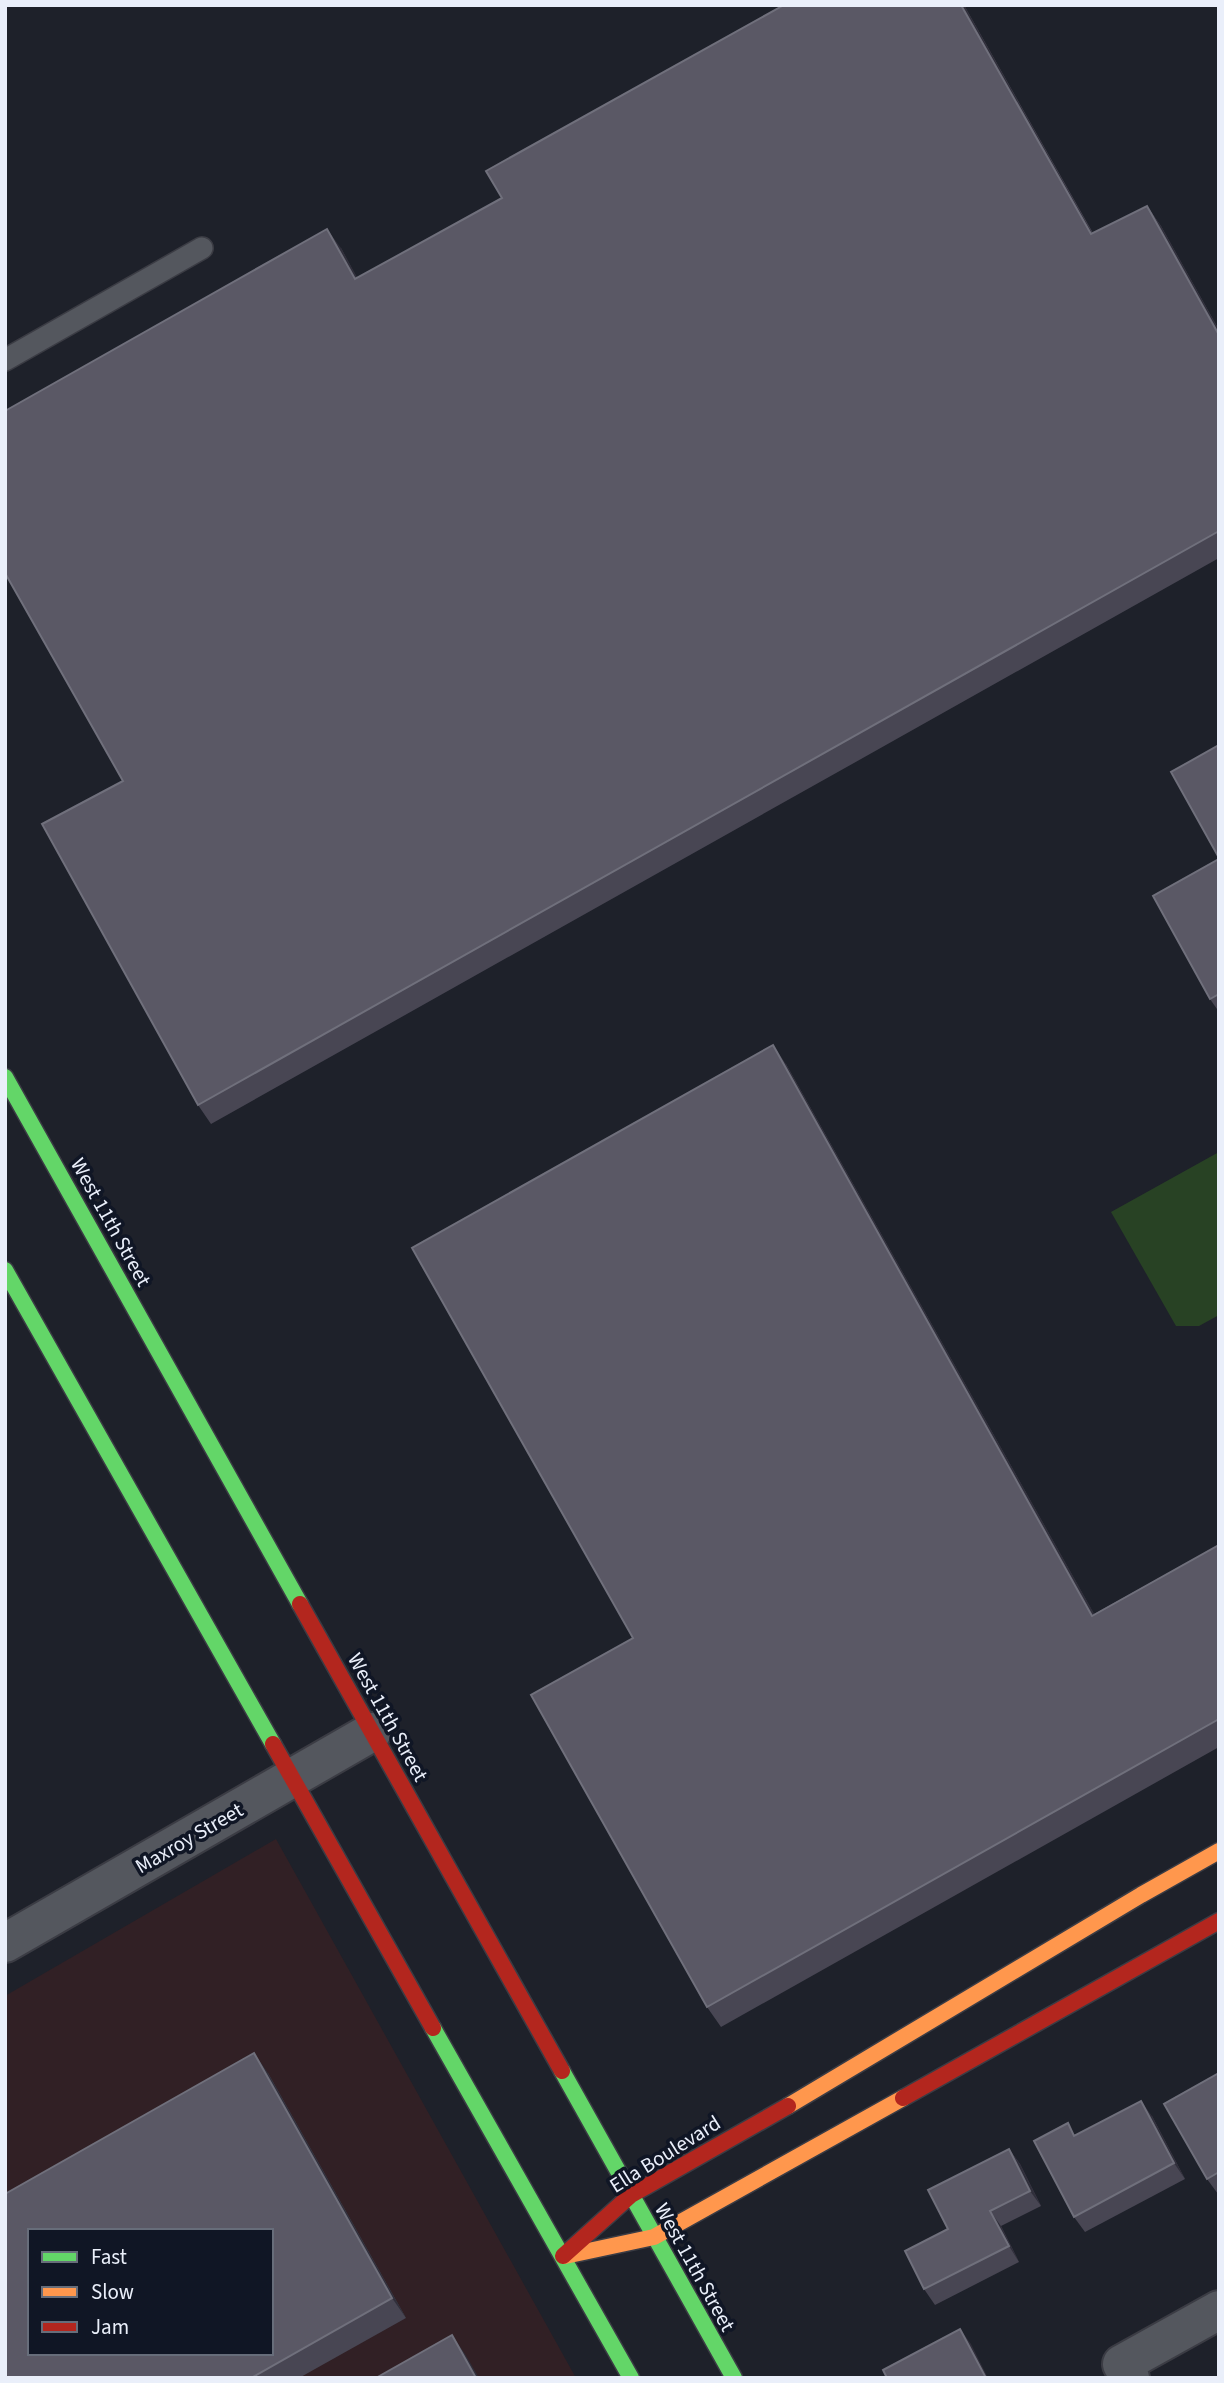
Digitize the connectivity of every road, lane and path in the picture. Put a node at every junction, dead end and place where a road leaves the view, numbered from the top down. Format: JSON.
{"nodes":[{"id":1,"x":202,"y":248,"type":"dead end"},
{"id":2,"x":5,"y":360,"type":"edge"},
{"id":3,"x":5,"y":1077,"type":"edge"},
{"id":4,"x":5,"y":1270,"type":"edge"},
{"id":5,"x":372,"y":1732,"type":"junction"},
{"id":6,"x":293,"y":1778,"type":"junction"},
{"id":7,"x":1219,"y":1852,"type":"edge"},
{"id":8,"x":1219,"y":1922,"type":"edge"},
{"id":9,"x":5,"y":1943,"type":"edge"},
{"id":10,"x":631,"y":2195,"type":"junction"},
{"id":11,"x":654,"y":2237,"type":"junction"},
{"id":12,"x":563,"y":2256,"type":"junction"},
{"id":13,"x":1219,"y":2310,"type":"edge"},
{"id":14,"x":1126,"y":2371,"type":"edge"},
{"id":15,"x":631,"y":2378,"type":"edge"},
{"id":16,"x":734,"y":2378,"type":"edge"}],
"edges":[{"from":1,"to":2,"type":"lane"},
{"from":3,"to":5,"type":"main road","name":"West 11th Street"},
{"from":4,"to":6,"type":"main road"},
{"from":5,"to":6,"type":"street","name":"Maxroy Street"},
{"from":5,"to":10,"type":"main road","name":"West 11th Street"},
{"from":6,"to":9,"type":"street","name":"Maxroy Street"},
{"from":6,"to":12,"type":"main road"},
{"from":7,"to":10,"type":"main road","name":"Ella Boulevard"},
{"from":8,"to":11,"type":"main road"},
{"from":10,"to":11,"type":"main road","name":"West 11th Street"},
{"from":10,"to":12,"type":"main road","name":"Ella Boulevard"},
{"from":11,"to":12,"type":"main road"},
{"from":11,"to":16,"type":"main road","name":"West 11th Street"},
{"from":12,"to":15,"type":"main road"},
{"from":13,"to":14,"type":"street"}]}
